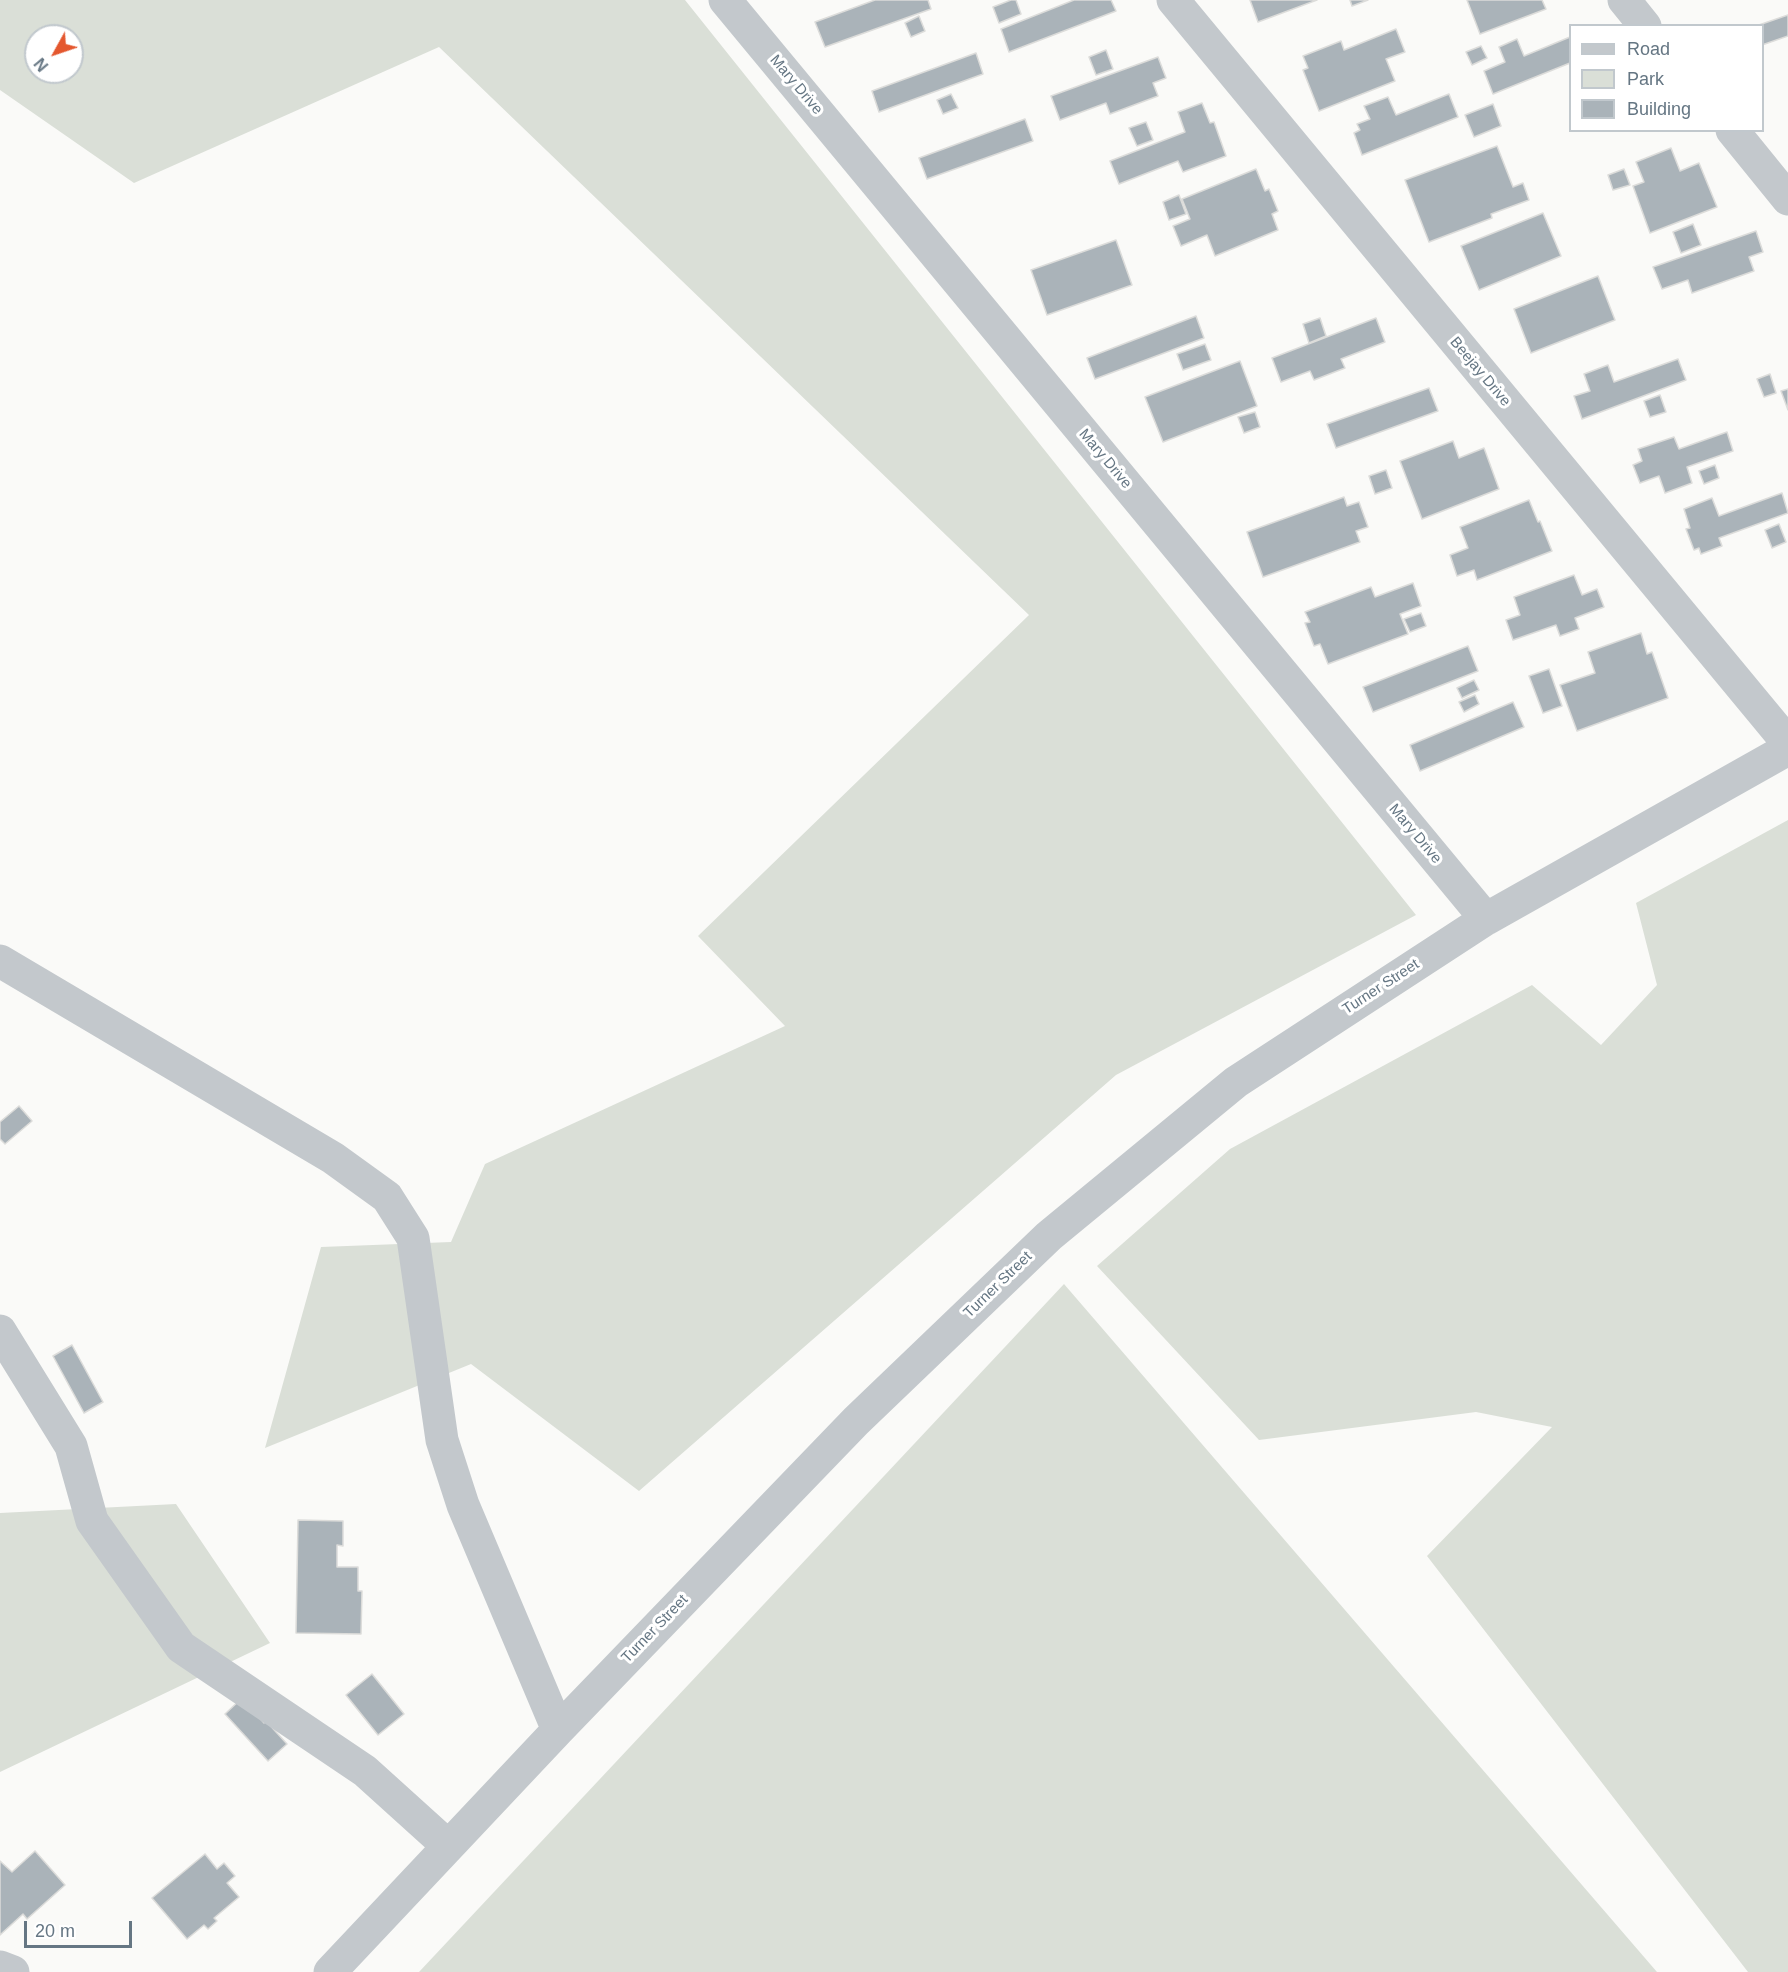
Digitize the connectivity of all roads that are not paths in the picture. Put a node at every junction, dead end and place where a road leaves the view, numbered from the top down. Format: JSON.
{"nodes":[{"id":1,"x":725,"y":0,"type":"edge"},
{"id":2,"x":1173,"y":0,"type":"edge"},
{"id":3,"x":1624,"y":0,"type":"edge"},
{"id":4,"x":1643,"y":24,"type":"edge"},
{"id":5,"x":1734,"y":132,"type":"edge"},
{"id":6,"x":1788,"y":199,"type":"edge"},
{"id":7,"x":1788,"y":743,"type":"edge"},
{"id":8,"x":1788,"y":749,"type":"edge"},
{"id":9,"x":1486,"y":919,"type":"junction"},
{"id":10,"x":0,"y":961,"type":"edge"},
{"id":11,"x":0,"y":1331,"type":"edge"},
{"id":12,"x":558,"y":1730,"type":"junction"},
{"id":13,"x":448,"y":1846,"type":"junction"},
{"id":14,"x":0,"y":1967,"type":"edge"},
{"id":15,"x":12,"y":1972,"type":"edge"},
{"id":16,"x":330,"y":1972,"type":"edge"}],
"edges":[{"from":1,"to":9,"type":"street","name":"Mary Drive"},
{"from":2,"to":7,"type":"street","name":"Beejay Drive"},
{"from":3,"to":4,"type":"street"},
{"from":5,"to":6,"type":"street"},
{"from":8,"to":9,"type":"street","name":"Turner Street"},
{"from":9,"to":12,"type":"street","name":"Turner Street"},
{"from":10,"to":12,"type":"street"},
{"from":11,"to":13,"type":"street"},
{"from":12,"to":13,"type":"street","name":"Turner Street"},
{"from":13,"to":16,"type":"street","name":"Turner Street"},
{"from":14,"to":15,"type":"street"}]}
